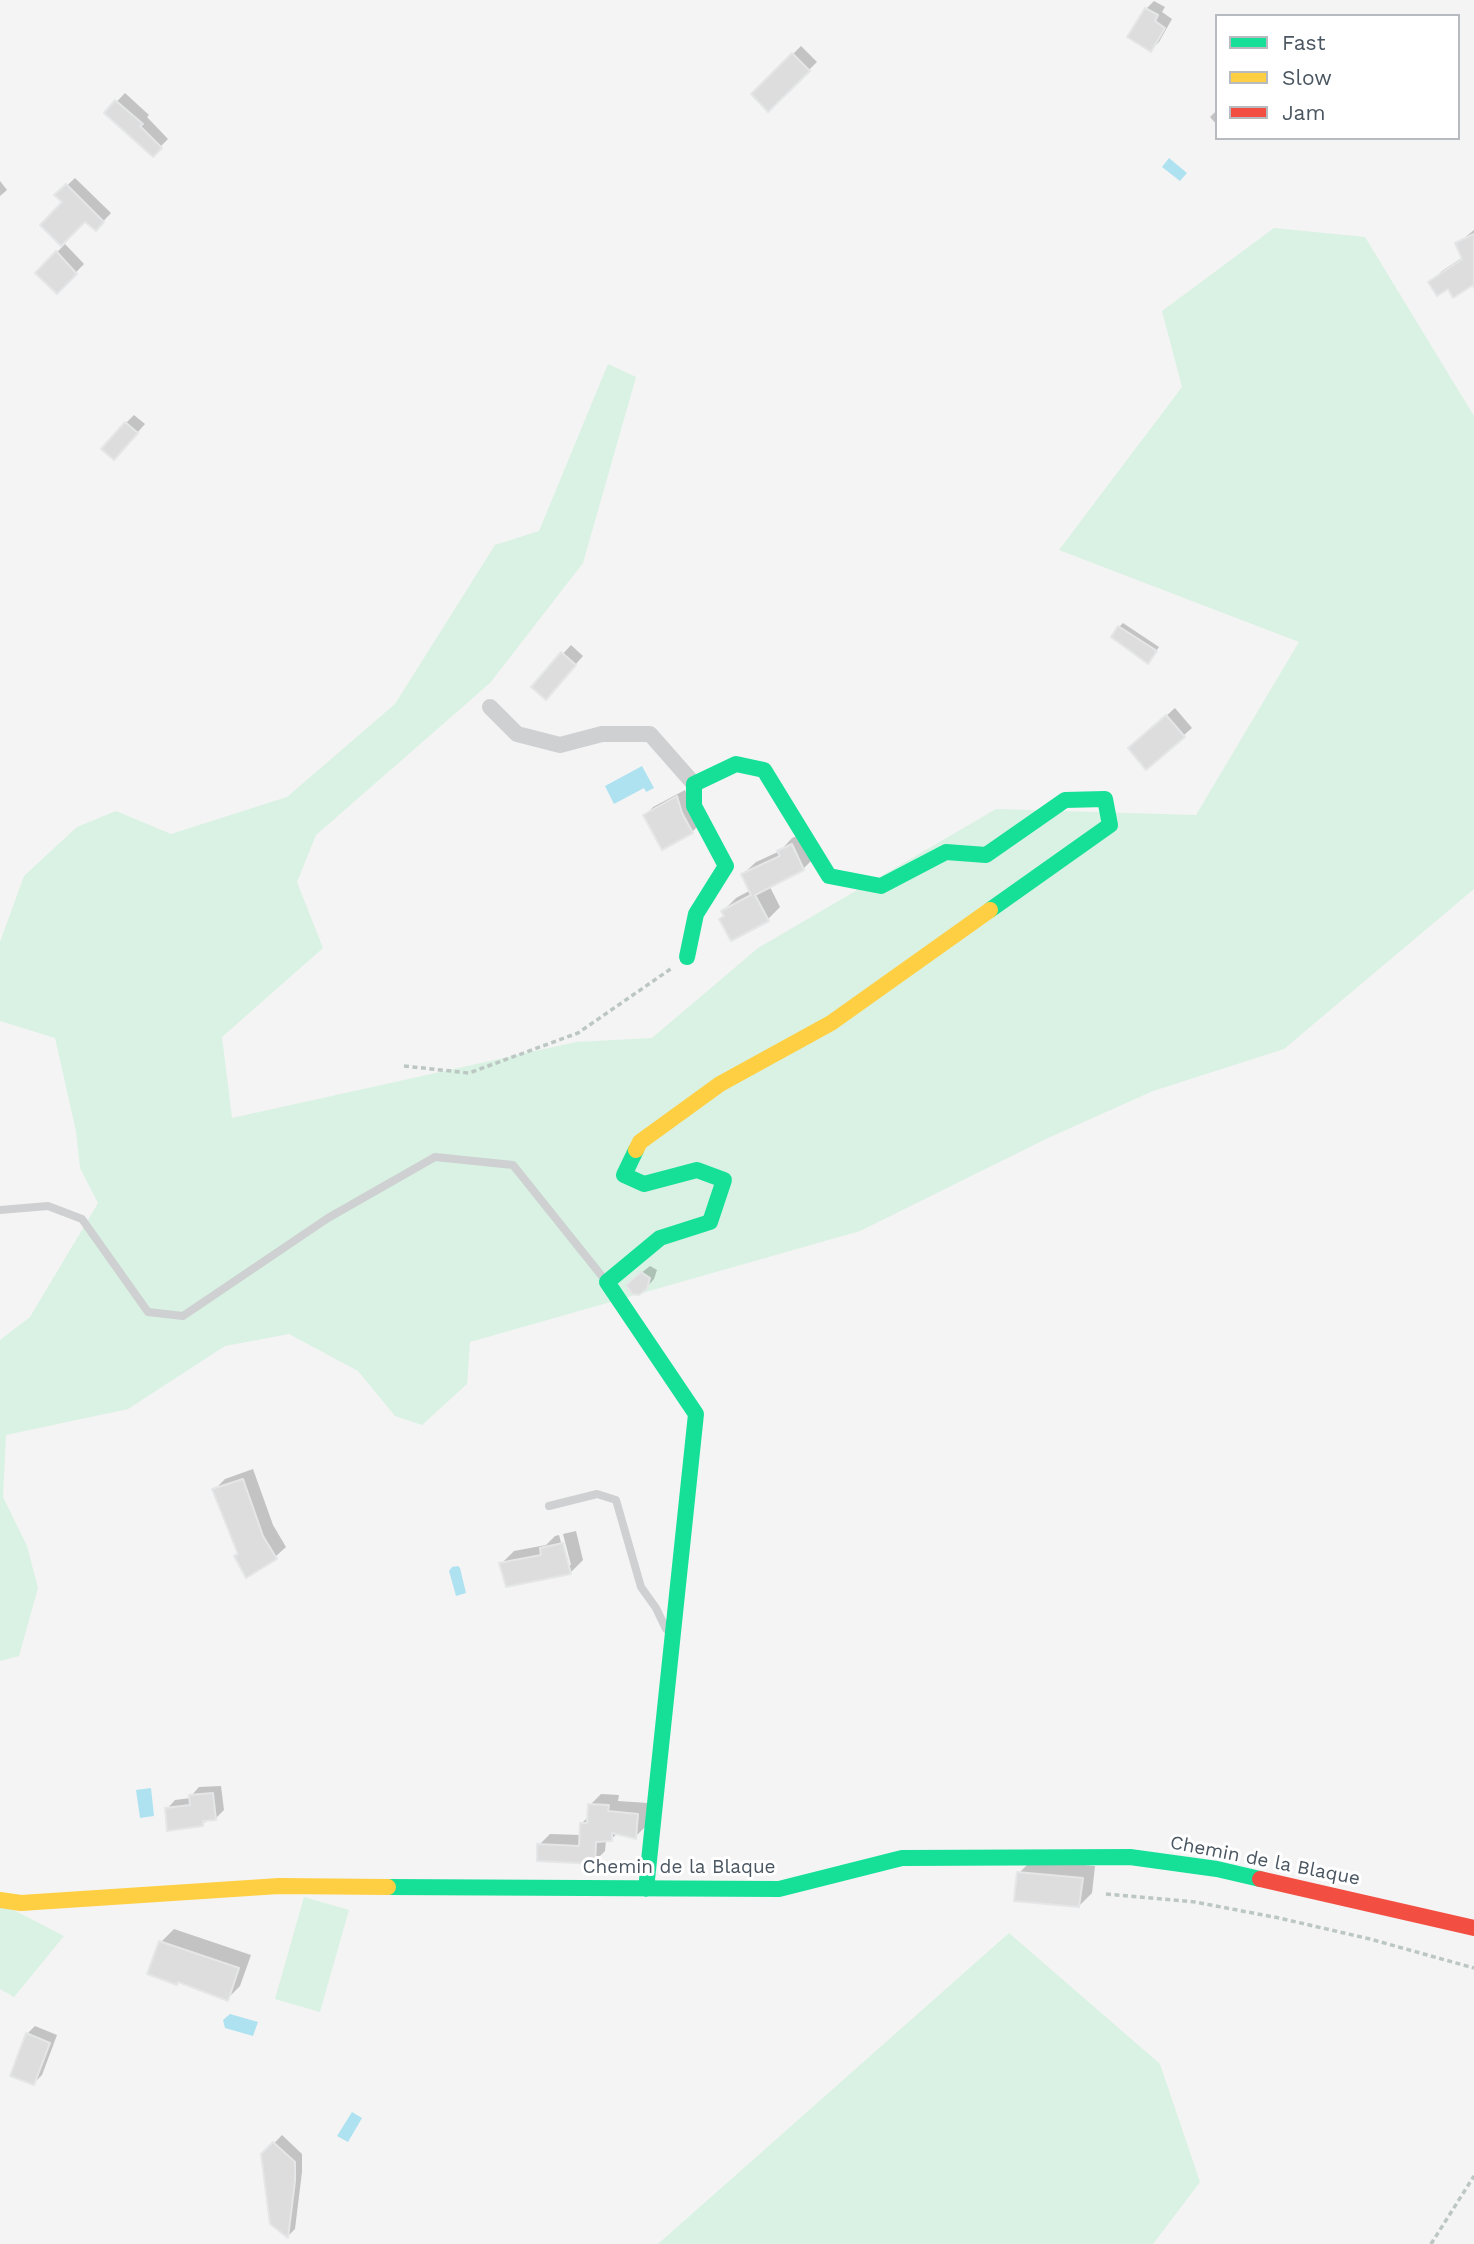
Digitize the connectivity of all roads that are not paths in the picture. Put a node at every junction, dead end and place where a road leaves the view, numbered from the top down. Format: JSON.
{"nodes":[{"id":1,"x":490,"y":707,"type":"dead end"},
{"id":2,"x":694,"y":784,"type":"junction"},
{"id":3,"x":687,"y":957,"type":"road end"},
{"id":4,"x":0,"y":1210,"type":"edge"},
{"id":5,"x":607,"y":1282,"type":"junction"},
{"id":6,"x":549,"y":1506,"type":"dead end"},
{"id":7,"x":674,"y":1644,"type":"junction"},
{"id":8,"x":646,"y":1889,"type":"junction"},
{"id":9,"x":0,"y":1900,"type":"edge"},
{"id":10,"x":1474,"y":1928,"type":"edge"}],
"edges":[{"from":1,"to":2,"type":"street"},
{"from":2,"to":3,"type":"street"},
{"from":2,"to":5,"type":"street"},
{"from":4,"to":5,"type":"lane"},
{"from":5,"to":7,"type":"street"},
{"from":6,"to":7,"type":"lane"},
{"from":7,"to":8,"type":"street"},
{"from":8,"to":9,"type":"street","name":"Chemin de la Blaque"},
{"from":8,"to":10,"type":"street","name":"Chemin de la Blaque"}]}
